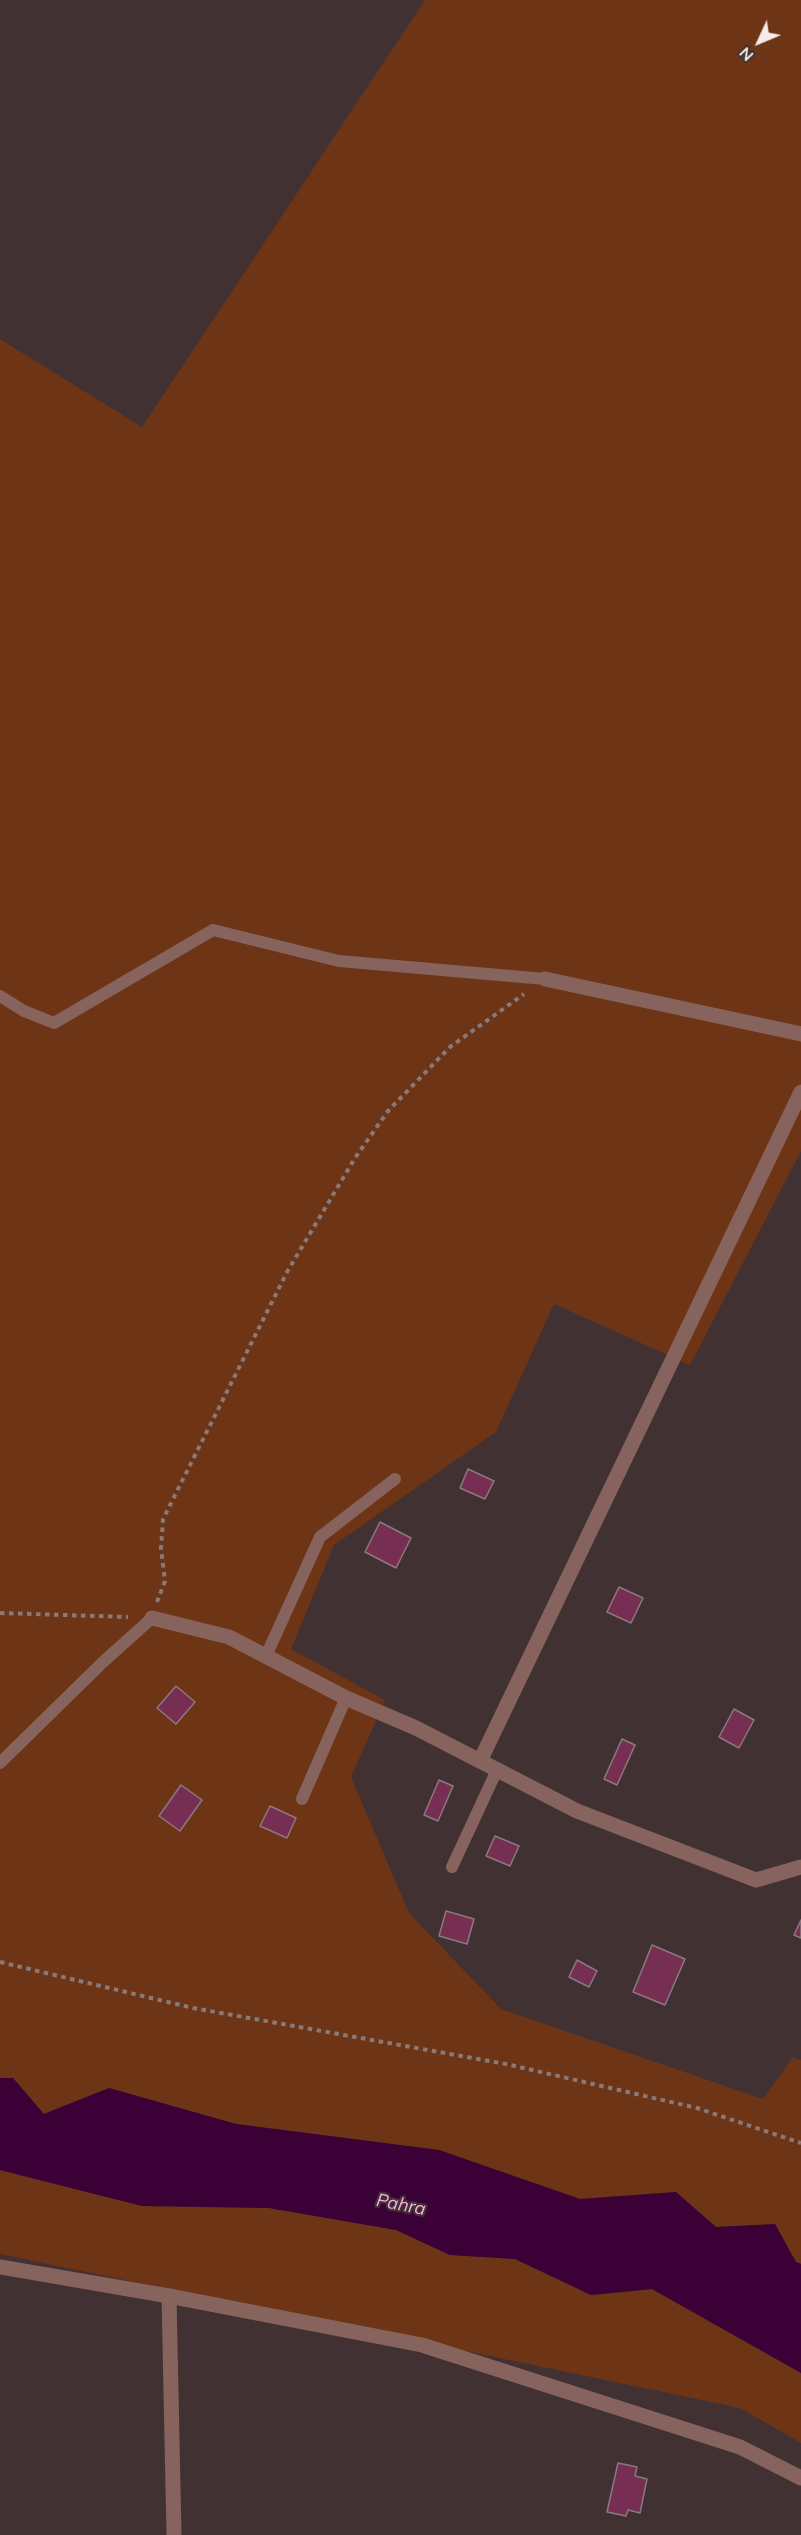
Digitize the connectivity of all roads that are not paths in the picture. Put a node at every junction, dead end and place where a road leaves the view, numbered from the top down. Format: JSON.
{"nodes":[{"id":1,"x":545,"y":979,"type":"joint"},
{"id":2,"x":0,"y":996,"type":"edge"},
{"id":3,"x":801,"y":1034,"type":"edge"},
{"id":4,"x":801,"y":1092,"type":"edge"},
{"id":5,"x":394,"y":1479,"type":"dead end"},
{"id":6,"x":152,"y":1618,"type":"joint"},
{"id":7,"x":266,"y":1656,"type":"junction"},
{"id":8,"x":346,"y":1698,"type":"junction"},
{"id":9,"x":480,"y":1761,"type":"junction"},
{"id":10,"x":0,"y":1763,"type":"edge"},
{"id":11,"x":497,"y":1770,"type":"junction"},
{"id":12,"x":302,"y":1799,"type":"dead end"},
{"id":13,"x":452,"y":1867,"type":"dead end"},
{"id":14,"x":801,"y":1867,"type":"edge"},
{"id":15,"x":0,"y":2267,"type":"edge"},
{"id":16,"x":170,"y":2296,"type":"junction"},
{"id":17,"x":801,"y":2478,"type":"edge"},
{"id":18,"x":174,"y":2535,"type":"edge"}],
"edges":[{"from":1,"to":2,"type":"lane"},
{"from":1,"to":3,"type":"street"},
{"from":4,"to":9,"type":"street"},
{"from":5,"to":7,"type":"lane"},
{"from":6,"to":7,"type":"street"},
{"from":6,"to":10,"type":"lane"},
{"from":7,"to":8,"type":"street"},
{"from":8,"to":9,"type":"street"},
{"from":8,"to":12,"type":"lane"},
{"from":9,"to":11,"type":"street"},
{"from":11,"to":13,"type":"lane"},
{"from":11,"to":14,"type":"street"},
{"from":15,"to":16,"type":"street"},
{"from":16,"to":17,"type":"street"},
{"from":16,"to":18,"type":"street"}]}
